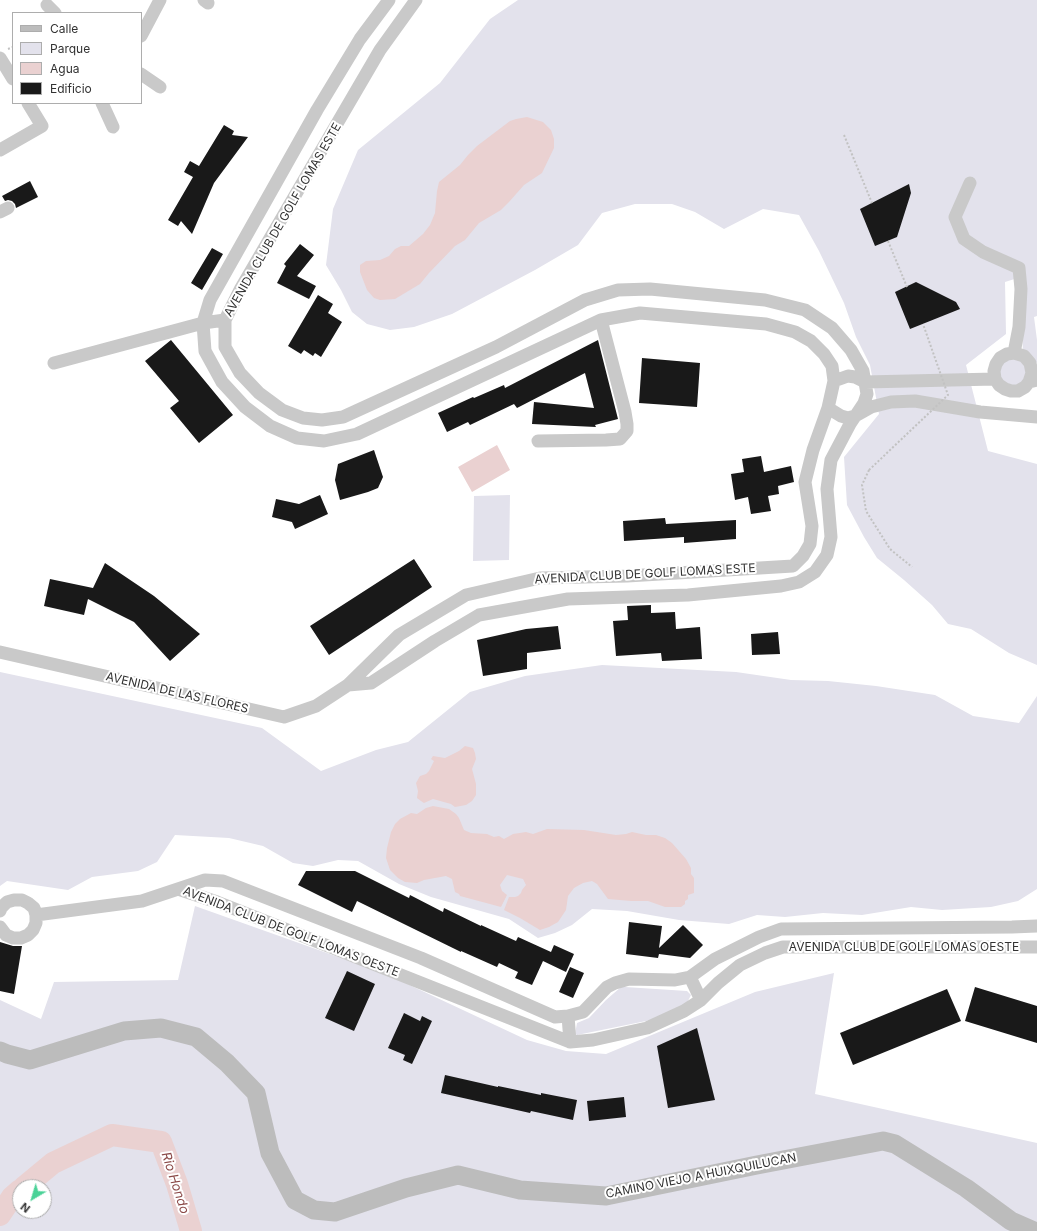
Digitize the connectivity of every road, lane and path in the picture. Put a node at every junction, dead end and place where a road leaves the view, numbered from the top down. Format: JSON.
{"nodes":[{"id":1,"x":160,"y":0,"type":"edge"},
{"id":2,"x":389,"y":0,"type":"edge"},
{"id":3,"x":416,"y":0,"type":"edge"},
{"id":4,"x":142,"y":34,"type":"edge"},
{"id":5,"x":0,"y":58,"type":"edge"},
{"id":6,"x":142,"y":75,"type":"edge"},
{"id":7,"x":12,"y":77,"type":"edge"},
{"id":8,"x":160,"y":87,"type":"dead end"},
{"id":9,"x":29,"y":104,"type":"edge"},
{"id":10,"x":102,"y":104,"type":"edge"},
{"id":11,"x":113,"y":127,"type":"dead end"},
{"id":12,"x":844,"y":135,"type":"dead end"},
{"id":13,"x":0,"y":150,"type":"edge"},
{"id":14,"x":970,"y":183,"type":"dead end"},
{"id":15,"x":872,"y":203,"type":"dead end"},
{"id":16,"x":888,"y":241,"type":"dead end"},
{"id":17,"x":907,"y":287,"type":"dead end"},
{"id":18,"x":225,"y":320,"type":"junction"},
{"id":19,"x":601,"y":320,"type":"junction"},
{"id":20,"x":203,"y":323,"type":"junction"},
{"id":21,"x":923,"y":324,"type":"dead end"},
{"id":22,"x":1014,"y":353,"type":"junction"},
{"id":23,"x":54,"y":363,"type":"dead end"},
{"id":24,"x":995,"y":379,"type":"junction"},
{"id":25,"x":834,"y":381,"type":"junction"},
{"id":26,"x":1033,"y":381,"type":"edge"},
{"id":27,"x":866,"y":382,"type":"junction"},
{"id":28,"x":828,"y":408,"type":"junction"},
{"id":29,"x":855,"y":416,"type":"junction"},
{"id":30,"x":1037,"y":417,"type":"edge"},
{"id":31,"x":538,"y":441,"type":"dead end"},
{"id":32,"x":912,"y":567,"type":"dead end"},
{"id":33,"x":0,"y":652,"type":"edge"},
{"id":34,"x":348,"y":685,"type":"junction"},
{"id":35,"x":178,"y":890,"type":"junction"},
{"id":36,"x":0,"y":911,"type":"edge"},
{"id":37,"x":36,"y":915,"type":"junction"},
{"id":38,"x":1037,"y":926,"type":"edge"},
{"id":39,"x":0,"y":927,"type":"edge"},
{"id":40,"x":1037,"y":947,"type":"edge"},
{"id":41,"x":690,"y":977,"type":"junction"},
{"id":42,"x":701,"y":1000,"type":"junction"},
{"id":43,"x":568,"y":1016,"type":"junction"},
{"id":44,"x":570,"y":1042,"type":"junction"},
{"id":45,"x":0,"y":1051,"type":"edge"},
{"id":46,"x":1034,"y":1231,"type":"edge"}],
"edges":[{"from":1,"to":4,"type":"street"},
{"from":2,"to":20,"type":"street","name":"AVENIDA CLUB DE GOLF LOMAS ESTE"},
{"from":3,"to":18,"type":"street","name":"AVENIDA CLUB DE GOLF LOMAS ESTE"},
{"from":5,"to":7,"type":"street"},
{"from":6,"to":8,"type":"street"},
{"from":9,"to":13,"type":"street"},
{"from":10,"to":11,"type":"street"},
{"from":12,"to":15,"type":"path"},
{"from":14,"to":22,"type":"street"},
{"from":16,"to":17,"type":"path"},
{"from":18,"to":20,"type":"street"},
{"from":18,"to":27,"type":"street","name":"AVENIDA CLUB DE GOLF LOMAS ESTE"},
{"from":19,"to":20,"type":"street","name":"AVENIDA CLUB DE GOLF LOMAS ESTE"},
{"from":19,"to":25,"type":"street","name":"AVENIDA CLUB DE GOLF LOMAS ESTE"},
{"from":19,"to":31,"type":"street"},
{"from":20,"to":23,"type":"street"},
{"from":21,"to":32,"type":"path","bridge":true},
{"from":22,"to":24,"type":"street"},
{"from":22,"to":26,"type":"street"},
{"from":24,"to":26,"type":"street"},
{"from":24,"to":27,"type":"street"},
{"from":25,"to":27,"type":"street"},
{"from":25,"to":28,"type":"street","name":"AVENIDA CLUB DE GOLF LOMAS ESTE"},
{"from":27,"to":29,"type":"street","name":"AVENIDA CLUB DE GOLF LOMAS ESTE"},
{"from":28,"to":29,"type":"street"},
{"from":28,"to":34,"type":"street","name":"AVENIDA CLUB DE GOLF LOMAS ESTE"},
{"from":29,"to":30,"type":"street"},
{"from":29,"to":34,"type":"street","name":"AVENIDA CLUB DE GOLF LOMAS ESTE"},
{"from":33,"to":34,"type":"street","name":"AVENIDA DE LAS FLORES"},
{"from":35,"to":37,"type":"street"},
{"from":35,"to":43,"type":"street","name":"AVENIDA CLUB DE GOLF LOMAS OESTE"},
{"from":35,"to":44,"type":"street","name":"AVENIDA CLUB DE GOLF LOMAS OESTE"},
{"from":36,"to":37,"type":"street"},
{"from":37,"to":39,"type":"street"},
{"from":38,"to":41,"type":"street","name":"AVENIDA CLUB DE GOLF LOMAS OESTE"},
{"from":40,"to":42,"type":"street","name":"AVENIDA CLUB DE GOLF LOMAS OESTE"},
{"from":41,"to":42,"type":"street"},
{"from":41,"to":43,"type":"street","name":"AVENIDA CLUB DE GOLF LOMAS OESTE"},
{"from":42,"to":44,"type":"street","name":"AVENIDA CLUB DE GOLF LOMAS OESTE"},
{"from":43,"to":44,"type":"street"},
{"from":45,"to":46,"type":"main road","name":"CAMINO VIEJO A HUIXQUILUCAN"}]}
